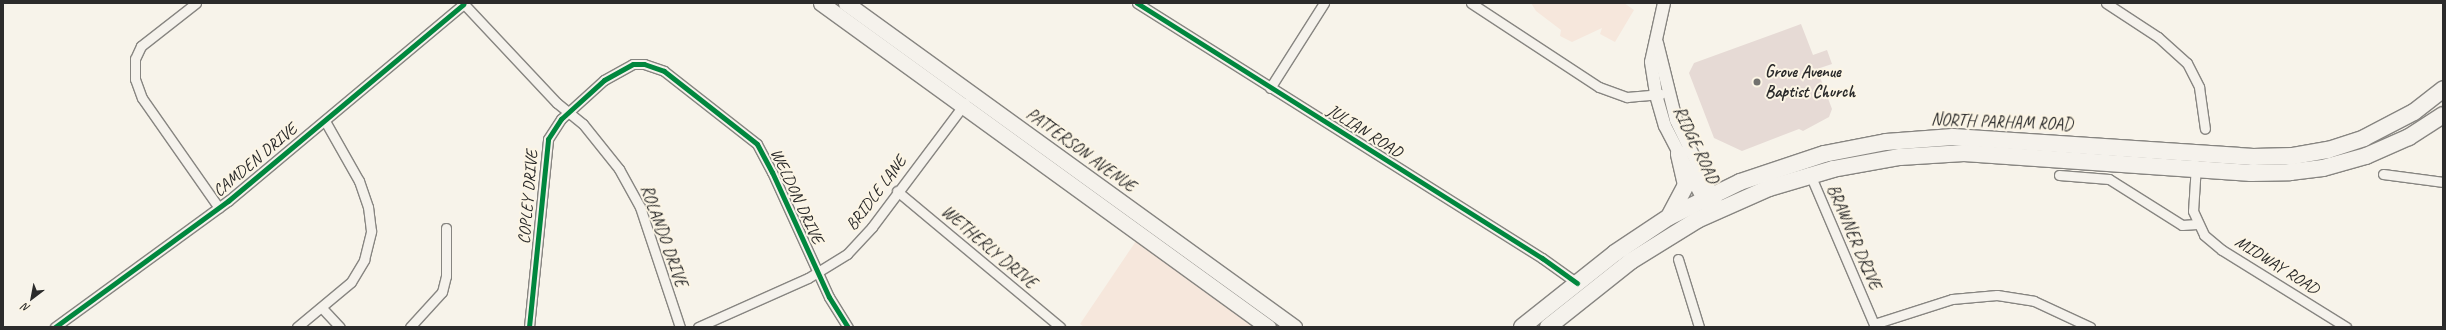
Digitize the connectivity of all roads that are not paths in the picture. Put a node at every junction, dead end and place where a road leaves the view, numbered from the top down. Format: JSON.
{"nodes":[{"id":1,"x":196,"y":3,"type":"edge"},
{"id":2,"x":464,"y":3,"type":"edge"},
{"id":3,"x":821,"y":3,"type":"edge"},
{"id":4,"x":846,"y":3,"type":"edge"},
{"id":5,"x":1137,"y":3,"type":"edge"},
{"id":6,"x":1324,"y":3,"type":"edge"},
{"id":7,"x":1471,"y":3,"type":"edge"},
{"id":8,"x":1664,"y":3,"type":"edge"},
{"id":9,"x":2106,"y":3,"type":"edge"},
{"id":10,"x":1270,"y":88,"type":"junction"},
{"id":11,"x":2443,"y":89,"type":"edge"},
{"id":12,"x":1662,"y":94,"type":"junction"},
{"id":13,"x":698,"y":96,"type":"joint"},
{"id":14,"x":968,"y":100,"type":"junction"},
{"id":15,"x":2430,"y":100,"type":"junction"},
{"id":16,"x":569,"y":112,"type":"junction"},
{"id":17,"x":2442,"y":119,"type":"edge"},
{"id":18,"x":324,"y":120,"type":"junction"},
{"id":19,"x":2205,"y":129,"type":"dead end"},
{"id":20,"x":2197,"y":153,"type":"junction"},
{"id":21,"x":1679,"y":154,"type":"junction"},
{"id":22,"x":1804,"y":160,"type":"junction"},
{"id":23,"x":2196,"y":169,"type":"junction"},
{"id":24,"x":1810,"y":174,"type":"junction"},
{"id":25,"x":2383,"y":174,"type":"dead end"},
{"id":26,"x":2059,"y":175,"type":"dead end"},
{"id":27,"x":2443,"y":182,"type":"edge"},
{"id":28,"x":897,"y":191,"type":"junction"},
{"id":29,"x":1707,"y":197,"type":"junction"},
{"id":30,"x":219,"y":208,"type":"junction"},
{"id":31,"x":1714,"y":211,"type":"junction"},
{"id":32,"x":1669,"y":217,"type":"junction"},
{"id":33,"x":2197,"y":224,"type":"junction"},
{"id":34,"x":446,"y":228,"type":"dead end"},
{"id":35,"x":1616,"y":253,"type":"junction"},
{"id":36,"x":1678,"y":259,"type":"dead end"},
{"id":37,"x":817,"y":272,"type":"junction"},
{"id":38,"x":1577,"y":283,"type":"junction"},
{"id":39,"x":1595,"y":290,"type":"junction"},
{"id":40,"x":322,"y":308,"type":"junction"},
{"id":41,"x":1874,"y":325,"type":"edge"},
{"id":42,"x":55,"y":327,"type":"edge"},
{"id":43,"x":297,"y":327,"type":"edge"},
{"id":44,"x":340,"y":327,"type":"edge"},
{"id":45,"x":410,"y":327,"type":"edge"},
{"id":46,"x":529,"y":327,"type":"edge"},
{"id":47,"x":680,"y":327,"type":"edge"},
{"id":48,"x":698,"y":327,"type":"edge"},
{"id":49,"x":848,"y":327,"type":"edge"},
{"id":50,"x":1060,"y":327,"type":"edge"},
{"id":51,"x":1268,"y":327,"type":"edge"},
{"id":52,"x":1294,"y":327,"type":"edge"},
{"id":53,"x":1522,"y":327,"type":"edge"},
{"id":54,"x":1548,"y":327,"type":"edge"},
{"id":55,"x":1699,"y":327,"type":"edge"},
{"id":56,"x":2090,"y":327,"type":"edge"},
{"id":57,"x":2346,"y":327,"type":"edge"}],
"edges":[{"from":1,"to":30,"type":"street"},
{"from":2,"to":16,"type":"street","name":"ROLANDO DRIVE"},
{"from":2,"to":18,"type":"street","name":"CAMDEN DRIVE"},
{"from":3,"to":14,"type":"main road","name":"PATTERSON AVENUE"},
{"from":4,"to":14,"type":"main road","name":"PATTERSON AVENUE"},
{"from":5,"to":10,"type":"street","name":"JULIAN ROAD"},
{"from":6,"to":10,"type":"street"},
{"from":7,"to":12,"type":"street"},
{"from":8,"to":12,"type":"street","name":"RIDGE ROAD"},
{"from":9,"to":19,"type":"street"},
{"from":10,"to":38,"type":"street","name":"JULIAN ROAD"},
{"from":11,"to":15,"type":"highway","name":"NORTH PARHAM ROAD"},
{"from":12,"to":21,"type":"street","name":"RIDGE ROAD"},
{"from":12,"to":29,"type":"street","name":"RIDGE ROAD"},
{"from":13,"to":16,"type":"street","name":"COPLEY DRIVE"},
{"from":13,"to":37,"type":"street","name":"WELDON DRIVE"},
{"from":14,"to":28,"type":"street","name":"BRIDLE LANE"},
{"from":14,"to":51,"type":"main road","name":"PATTERSON AVENUE"},
{"from":14,"to":52,"type":"main road","name":"PATTERSON AVENUE"},
{"from":15,"to":17,"type":"street"},
{"from":15,"to":20,"type":"highway","name":"NORTH PARHAM ROAD"},
{"from":16,"to":46,"type":"street","name":"COPLEY DRIVE"},
{"from":16,"to":47,"type":"street","name":"ROLANDO DRIVE"},
{"from":17,"to":23,"type":"highway","name":"NORTH PARHAM ROAD"},
{"from":18,"to":30,"type":"street","name":"CAMDEN DRIVE"},
{"from":18,"to":40,"type":"street"},
{"from":20,"to":22,"type":"highway","name":"NORTH PARHAM ROAD"},
{"from":20,"to":23,"type":"street"},
{"from":21,"to":29,"type":"street","name":"RIDGE ROAD"},
{"from":21,"to":32,"type":"highway"},
{"from":22,"to":24,"type":"street","name":"BRAWNER DRIVE"},
{"from":22,"to":29,"type":"highway","name":"NORTH PARHAM ROAD"},
{"from":23,"to":24,"type":"highway","name":"NORTH PARHAM ROAD"},
{"from":23,"to":33,"type":"street"},
{"from":24,"to":31,"type":"highway","name":"NORTH PARHAM ROAD"},
{"from":24,"to":41,"type":"street","name":"BRAWNER DRIVE"},
{"from":25,"to":27,"type":"street"},
{"from":26,"to":33,"type":"street"},
{"from":28,"to":37,"type":"street","name":"BRIDLE LANE"},
{"from":28,"to":50,"type":"street","name":"WETHERLY DRIVE"},
{"from":29,"to":31,"type":"street","name":"RIDGE ROAD"},
{"from":29,"to":32,"type":"highway","name":"NORTH PARHAM ROAD"},
{"from":30,"to":42,"type":"street","name":"CAMDEN DRIVE"},
{"from":31,"to":39,"type":"highway","name":"NORTH PARHAM ROAD"},
{"from":32,"to":35,"type":"highway","name":"NORTH PARHAM ROAD"},
{"from":33,"to":57,"type":"street","name":"MIDWAY ROAD"},
{"from":34,"to":45,"type":"street"},
{"from":35,"to":38,"type":"highway","name":"NORTH PARHAM ROAD"},
{"from":35,"to":39,"type":"highway"},
{"from":36,"to":55,"type":"street"},
{"from":37,"to":48,"type":"street","name":"BRIDLE LANE"},
{"from":37,"to":49,"type":"street","name":"WELDON DRIVE"},
{"from":38,"to":53,"type":"highway","name":"NORTH PARHAM ROAD"},
{"from":39,"to":54,"type":"highway","name":"NORTH PARHAM ROAD"},
{"from":40,"to":43,"type":"street"},
{"from":40,"to":44,"type":"street"},
{"from":41,"to":56,"type":"street"}]}
